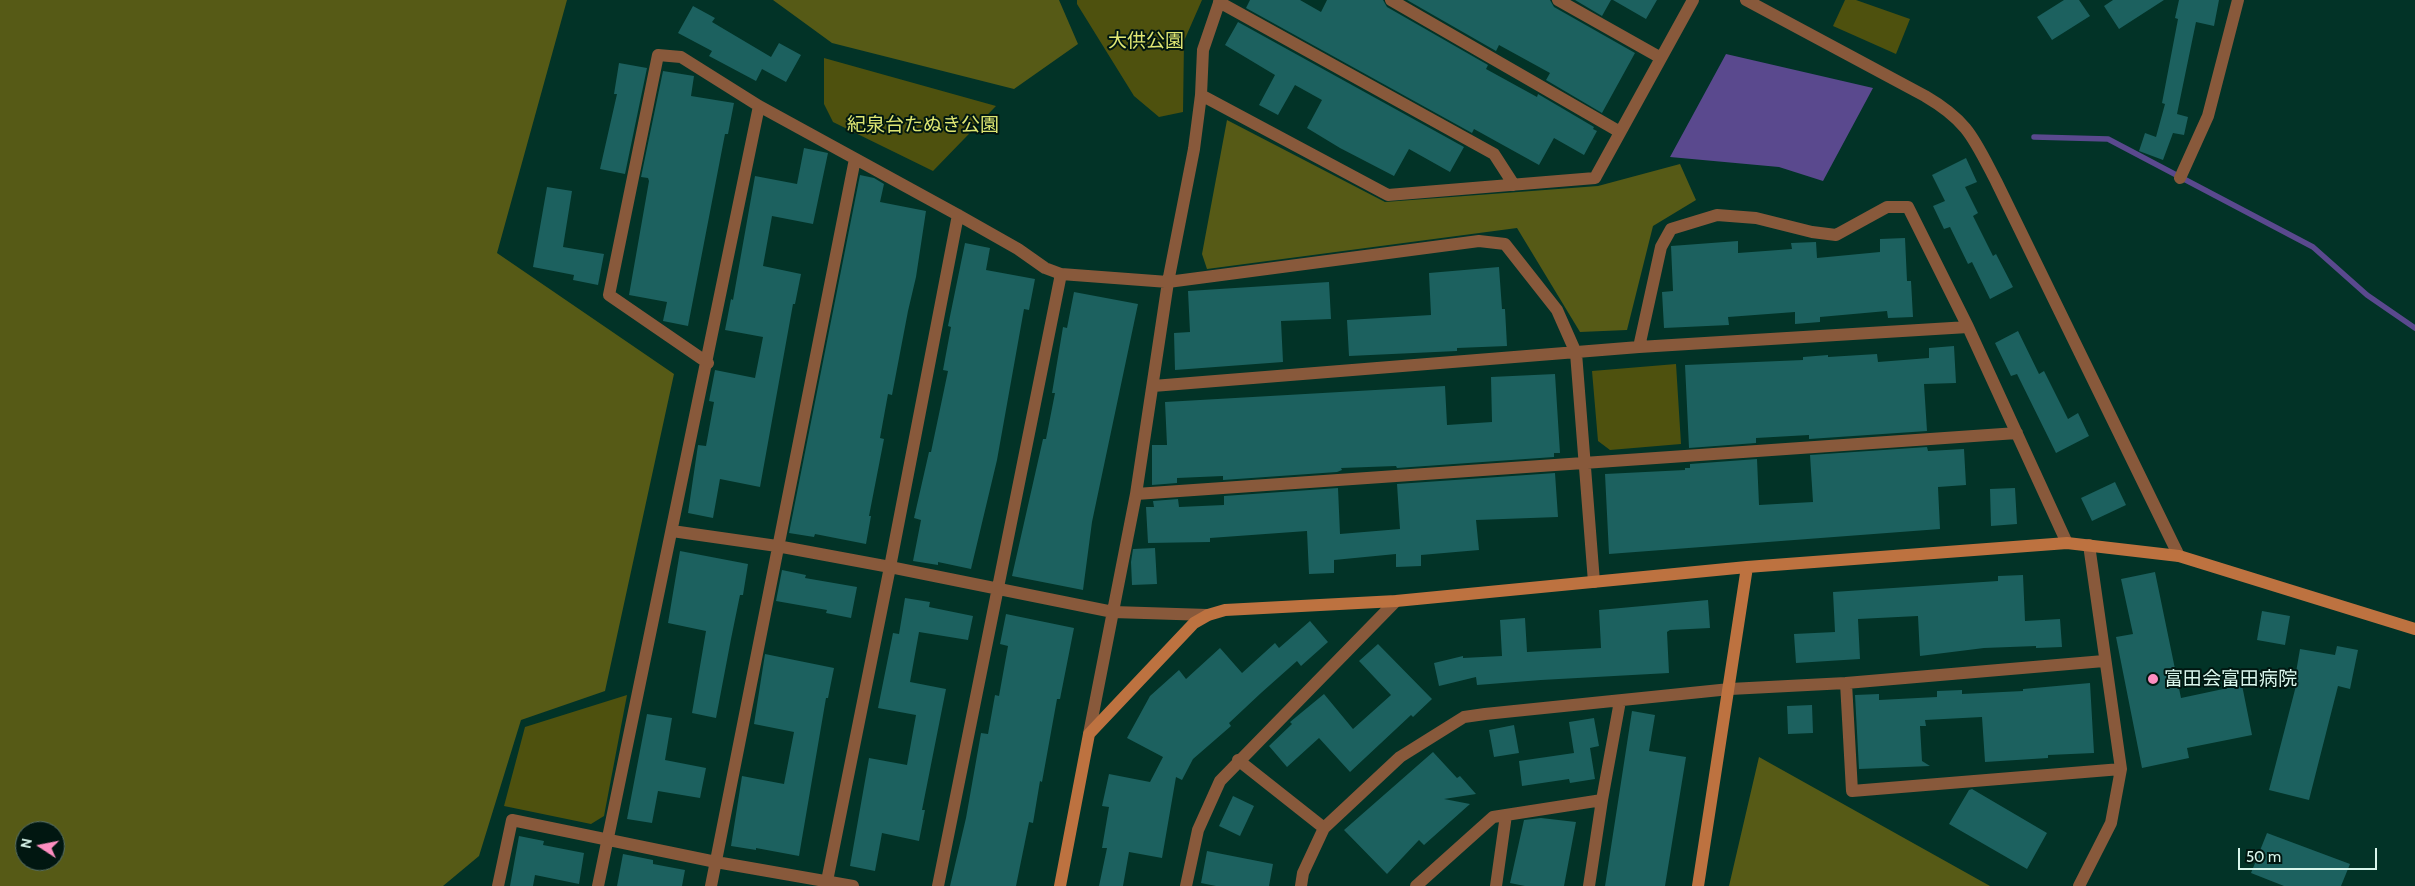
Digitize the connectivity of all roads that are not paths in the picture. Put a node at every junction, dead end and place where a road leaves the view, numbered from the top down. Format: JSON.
{"nodes":[{"id":1,"x":1391,"y":0,"type":"edge"},
{"id":2,"x":1558,"y":0,"type":"edge"},
{"id":3,"x":1693,"y":0,"type":"edge"},
{"id":4,"x":1746,"y":0,"type":"edge"},
{"id":5,"x":2238,"y":0,"type":"edge"},
{"id":6,"x":1220,"y":1,"type":"edge"},
{"id":7,"x":1661,"y":58,"type":"junction"},
{"id":8,"x":1201,"y":95,"type":"junction"},
{"id":9,"x":759,"y":106,"type":"junction"},
{"id":10,"x":1620,"y":132,"type":"junction"},
{"id":11,"x":855,"y":160,"type":"junction"},
{"id":12,"x":2180,"y":178,"type":"dead end"},
{"id":13,"x":1514,"y":185,"type":"junction"},
{"id":14,"x":958,"y":215,"type":"junction"},
{"id":15,"x":1061,"y":274,"type":"junction"},
{"id":16,"x":1168,"y":282,"type":"junction"},
{"id":17,"x":1968,"y":327,"type":"junction"},
{"id":18,"x":1639,"y":347,"type":"junction"},
{"id":19,"x":1576,"y":352,"type":"junction"},
{"id":20,"x":708,"y":363,"type":"junction"},
{"id":21,"x":1153,"y":386,"type":"junction"},
{"id":22,"x":2017,"y":433,"type":"junction"},
{"id":23,"x":1584,"y":462,"type":"junction"},
{"id":24,"x":1136,"y":494,"type":"junction"},
{"id":25,"x":672,"y":531,"type":"junction"},
{"id":26,"x":2067,"y":543,"type":"junction"},
{"id":27,"x":2088,"y":545,"type":"junction"},
{"id":28,"x":777,"y":546,"type":"junction"},
{"id":29,"x":2179,"y":556,"type":"junction"},
{"id":30,"x":890,"y":567,"type":"junction"},
{"id":31,"x":1747,"y":568,"type":"junction"},
{"id":32,"x":1594,"y":582,"type":"junction"},
{"id":33,"x":998,"y":588,"type":"junction"},
{"id":34,"x":1396,"y":601,"type":"junction"},
{"id":35,"x":1113,"y":612,"type":"junction"},
{"id":36,"x":1208,"y":615,"type":"junction"},
{"id":37,"x":2415,"y":628,"type":"edge"},
{"id":38,"x":2104,"y":661,"type":"junction"},
{"id":39,"x":1846,"y":683,"type":"junction"},
{"id":40,"x":1730,"y":689,"type":"junction"},
{"id":41,"x":1620,"y":701,"type":"junction"},
{"id":42,"x":1089,"y":734,"type":"junction"},
{"id":43,"x":1238,"y":760,"type":"junction"},
{"id":44,"x":2121,"y":769,"type":"junction"},
{"id":45,"x":1602,"y":800,"type":"junction"},
{"id":46,"x":1506,"y":815,"type":"junction"},
{"id":47,"x":1324,"y":828,"type":"junction"},
{"id":48,"x":608,"y":839,"type":"junction"},
{"id":49,"x":716,"y":862,"type":"junction"},
{"id":50,"x":826,"y":884,"type":"edge"},
{"id":51,"x":498,"y":886,"type":"edge"},
{"id":52,"x":598,"y":886,"type":"edge"},
{"id":53,"x":711,"y":886,"type":"edge"},
{"id":54,"x":853,"y":886,"type":"edge"},
{"id":55,"x":938,"y":886,"type":"edge"},
{"id":56,"x":1060,"y":886,"type":"edge"},
{"id":57,"x":1186,"y":886,"type":"edge"},
{"id":58,"x":1301,"y":886,"type":"edge"},
{"id":59,"x":1416,"y":886,"type":"edge"},
{"id":60,"x":1496,"y":886,"type":"edge"},
{"id":61,"x":1588,"y":886,"type":"edge"},
{"id":62,"x":1698,"y":886,"type":"edge"},
{"id":63,"x":2079,"y":886,"type":"edge"}],
"edges":[{"from":1,"to":10,"type":"street"},
{"from":2,"to":7,"type":"street"},
{"from":3,"to":7,"type":"street"},
{"from":4,"to":29,"type":"street"},
{"from":5,"to":12,"type":"street"},
{"from":6,"to":8,"type":"street"},
{"from":6,"to":13,"type":"street"},
{"from":7,"to":10,"type":"street"},
{"from":8,"to":13,"type":"street"},
{"from":8,"to":16,"type":"street"},
{"from":9,"to":11,"type":"street"},
{"from":9,"to":20,"type":"street"},
{"from":9,"to":20,"type":"street"},
{"from":10,"to":13,"type":"street"},
{"from":11,"to":14,"type":"street"},
{"from":11,"to":28,"type":"street"},
{"from":14,"to":15,"type":"street"},
{"from":14,"to":30,"type":"street"},
{"from":15,"to":16,"type":"street"},
{"from":15,"to":33,"type":"street"},
{"from":16,"to":19,"type":"street"},
{"from":16,"to":21,"type":"street"},
{"from":17,"to":18,"type":"street"},
{"from":17,"to":18,"type":"street"},
{"from":17,"to":22,"type":"street"},
{"from":18,"to":19,"type":"street"},
{"from":19,"to":21,"type":"street"},
{"from":19,"to":23,"type":"street"},
{"from":20,"to":25,"type":"street"},
{"from":21,"to":24,"type":"street"},
{"from":22,"to":23,"type":"street"},
{"from":22,"to":26,"type":"street"},
{"from":23,"to":24,"type":"street"},
{"from":23,"to":32,"type":"street"},
{"from":24,"to":35,"type":"street"},
{"from":25,"to":28,"type":"street"},
{"from":25,"to":48,"type":"street"},
{"from":26,"to":27,"type":"street"},
{"from":26,"to":31,"type":"street"},
{"from":27,"to":29,"type":"street"},
{"from":27,"to":38,"type":"street"},
{"from":28,"to":30,"type":"street"},
{"from":28,"to":49,"type":"street"},
{"from":29,"to":37,"type":"street"},
{"from":30,"to":33,"type":"street"},
{"from":30,"to":50,"type":"street"},
{"from":31,"to":32,"type":"street"},
{"from":31,"to":40,"type":"street"},
{"from":32,"to":34,"type":"street"},
{"from":33,"to":35,"type":"street"},
{"from":33,"to":55,"type":"street"},
{"from":34,"to":36,"type":"street"},
{"from":34,"to":43,"type":"street"},
{"from":35,"to":36,"type":"street"},
{"from":35,"to":42,"type":"street"},
{"from":36,"to":42,"type":"street"},
{"from":38,"to":39,"type":"street"},
{"from":38,"to":44,"type":"street"},
{"from":39,"to":40,"type":"street"},
{"from":39,"to":44,"type":"street"},
{"from":40,"to":41,"type":"street"},
{"from":40,"to":62,"type":"street"},
{"from":41,"to":45,"type":"street"},
{"from":41,"to":47,"type":"street"},
{"from":42,"to":56,"type":"street"},
{"from":43,"to":47,"type":"street"},
{"from":43,"to":57,"type":"street"},
{"from":44,"to":63,"type":"street"},
{"from":45,"to":46,"type":"street"},
{"from":45,"to":61,"type":"street"},
{"from":46,"to":59,"type":"street"},
{"from":46,"to":60,"type":"street"},
{"from":47,"to":58,"type":"street"},
{"from":48,"to":49,"type":"street"},
{"from":48,"to":51,"type":"street"},
{"from":48,"to":52,"type":"street"},
{"from":49,"to":50,"type":"street"},
{"from":49,"to":53,"type":"street"},
{"from":50,"to":54,"type":"street"}]}
